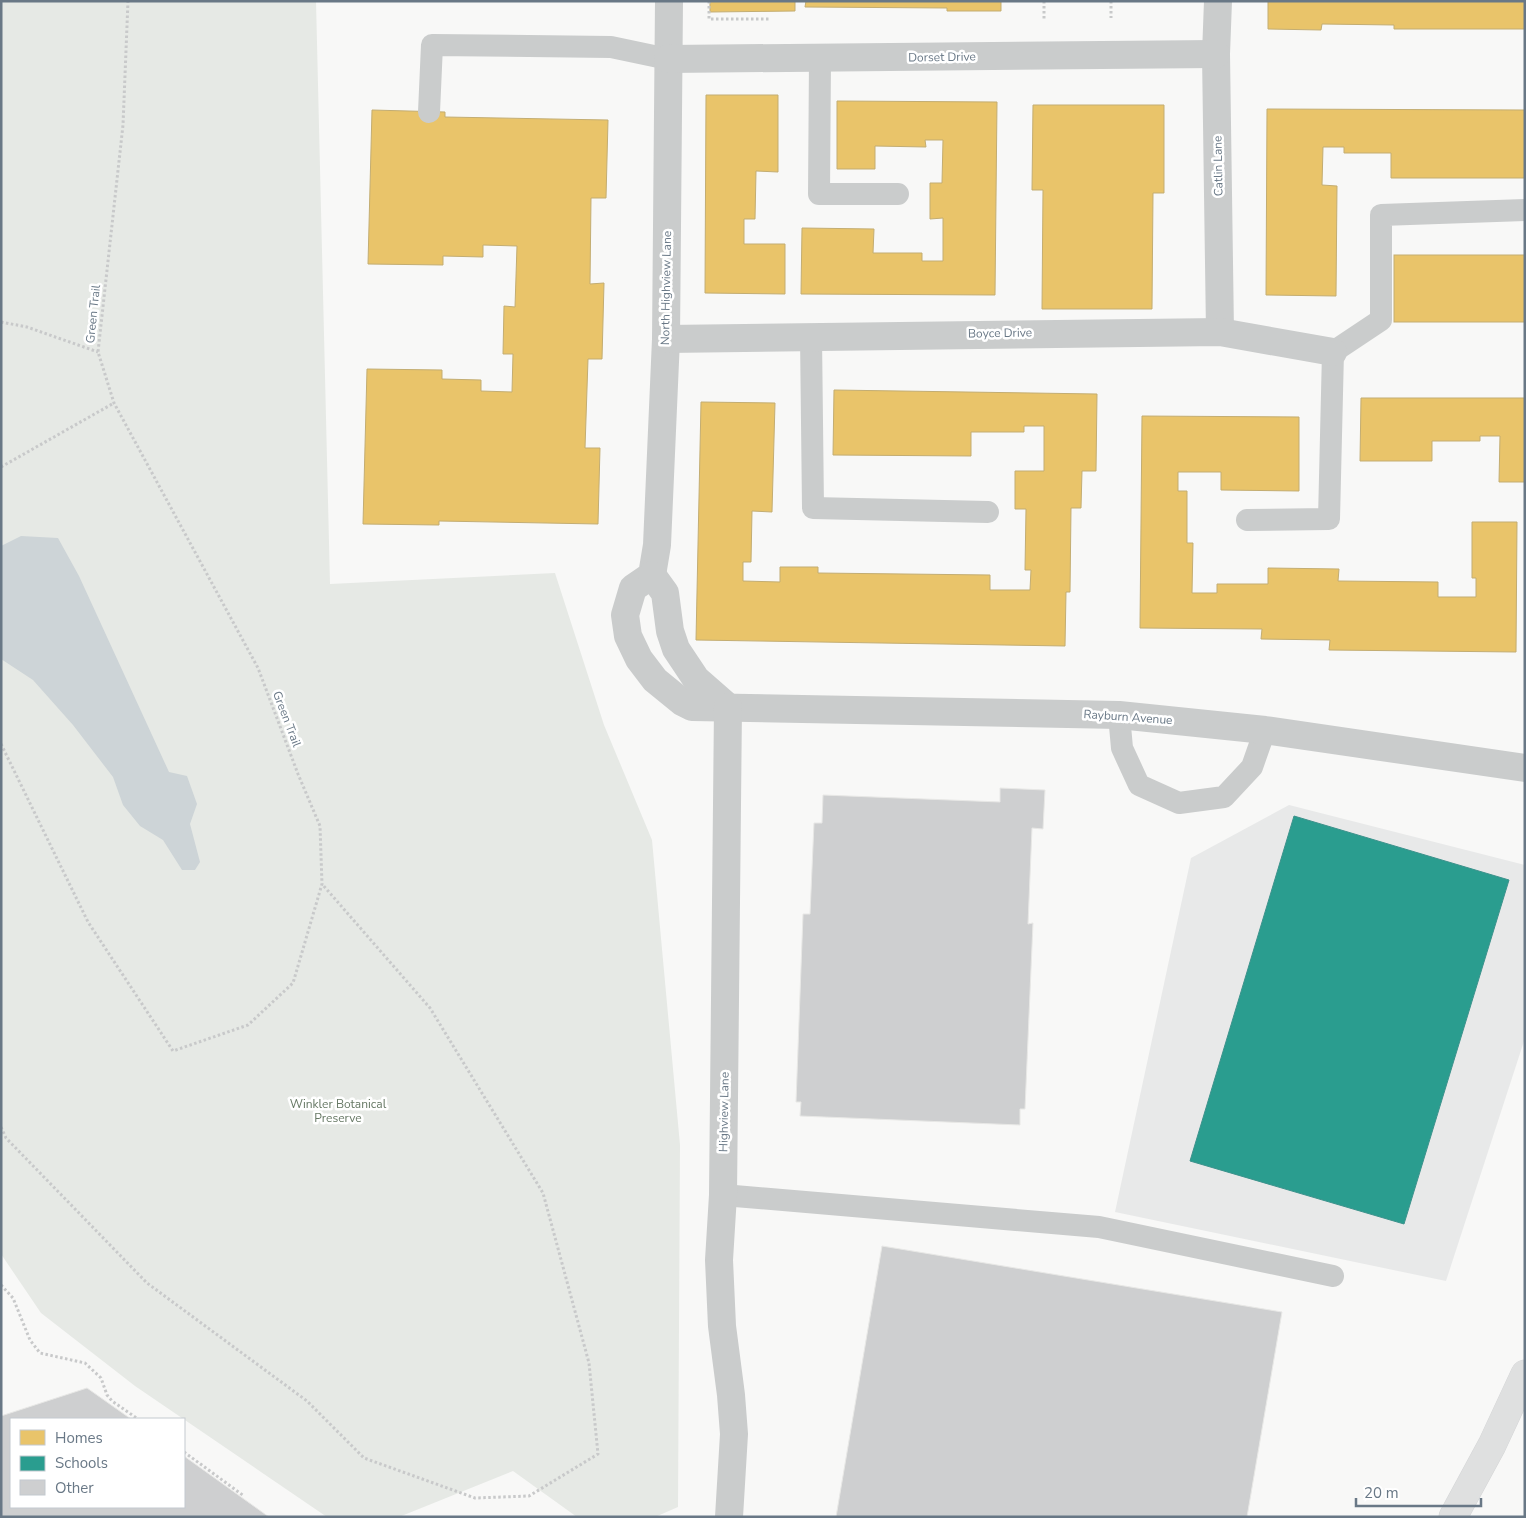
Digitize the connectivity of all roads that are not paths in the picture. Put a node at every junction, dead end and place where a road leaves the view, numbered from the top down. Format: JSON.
{"nodes":[{"id":1,"x":669,"y":1,"type":"edge"},
{"id":2,"x":1218,"y":1,"type":"edge"},
{"id":3,"x":1216,"y":54,"type":"junction"},
{"id":4,"x":820,"y":58,"type":"junction"},
{"id":5,"x":668,"y":59,"type":"junction"},
{"id":6,"x":429,"y":112,"type":"dead end"},
{"id":7,"x":898,"y":194,"type":"dead end"},
{"id":8,"x":1525,"y":210,"type":"edge"},
{"id":9,"x":1220,"y":332,"type":"junction"},
{"id":10,"x":811,"y":336,"type":"junction"},
{"id":11,"x":666,"y":339,"type":"junction"},
{"id":12,"x":1333,"y":352,"type":"junction"},
{"id":13,"x":988,"y":512,"type":"dead end"},
{"id":14,"x":1247,"y":520,"type":"dead end"},
{"id":15,"x":652,"y":575,"type":"junction"},
{"id":16,"x":728,"y":707,"type":"junction"},
{"id":17,"x":1119,"y":715,"type":"junction"},
{"id":18,"x":1265,"y":730,"type":"junction"},
{"id":19,"x":1525,"y":768,"type":"edge"},
{"id":20,"x":723,"y":1195,"type":"junction"},
{"id":21,"x":1333,"y":1276,"type":"dead end"},
{"id":22,"x":1525,"y":1374,"type":"edge"},
{"id":23,"x":729,"y":1517,"type":"edge"},
{"id":24,"x":1453,"y":1517,"type":"edge"}],
"edges":[{"from":1,"to":5,"type":"street","name":"North Highview Lane"},
{"from":2,"to":3,"type":"street","name":"Catlin Lane"},
{"from":3,"to":4,"type":"street","name":"Dorset Drive"},
{"from":3,"to":9,"type":"street","name":"Catlin Lane"},
{"from":4,"to":5,"type":"street","name":"Dorset Drive"},
{"from":4,"to":7,"type":"lane"},
{"from":5,"to":6,"type":"lane"},
{"from":5,"to":11,"type":"street","name":"North Highview Lane"},
{"from":8,"to":12,"type":"lane"},
{"from":9,"to":10,"type":"street","name":"Boyce Drive"},
{"from":9,"to":12,"type":"street","name":"Boyce Drive"},
{"from":10,"to":11,"type":"street","name":"Boyce Drive"},
{"from":10,"to":13,"type":"lane"},
{"from":11,"to":15,"type":"street","name":"North Highview Lane"},
{"from":12,"to":14,"type":"lane"},
{"from":15,"to":16,"type":"street"},
{"from":15,"to":16,"type":"street"},
{"from":16,"to":17,"type":"street","name":"Rayburn Avenue"},
{"from":16,"to":20,"type":"street","name":"Highview Lane"},
{"from":17,"to":18,"type":"street","name":"Rayburn Avenue"},
{"from":17,"to":18,"type":"lane"},
{"from":18,"to":19,"type":"street","name":"Rayburn Avenue"},
{"from":20,"to":21,"type":"lane"},
{"from":20,"to":23,"type":"street","name":"Highview Lane"},
{"from":22,"to":24,"type":"main road"}]}
